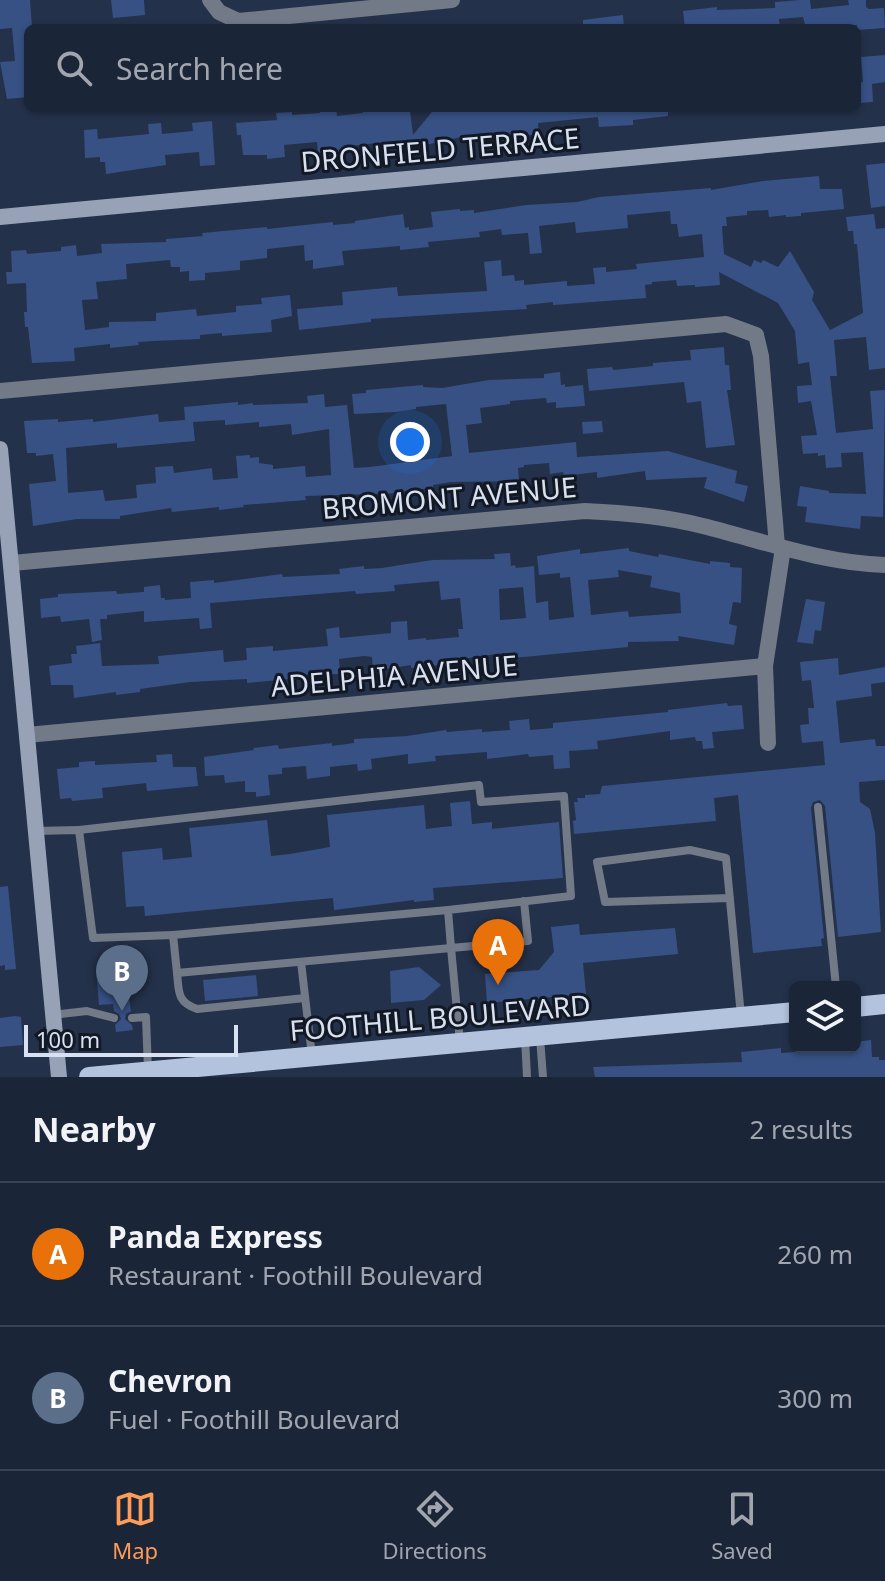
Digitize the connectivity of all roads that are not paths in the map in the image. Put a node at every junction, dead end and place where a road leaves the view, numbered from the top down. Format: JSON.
{"nodes":[{"id":1,"x":452,"y":0,"type":"edge"},
{"id":2,"x":214,"y":6,"type":"edge"},
{"id":3,"x":885,"y":134,"type":"edge"},
{"id":4,"x":0,"y":217,"type":"edge"},
{"id":5,"x":0,"y":391,"type":"edge"},
{"id":6,"x":0,"y":449,"type":"edge"},
{"id":7,"x":780,"y":547,"type":"junction"},
{"id":8,"x":12,"y":563,"type":"junction"},
{"id":9,"x":885,"y":565,"type":"edge"},
{"id":10,"x":765,"y":666,"type":"junction"},
{"id":11,"x":27,"y":735,"type":"junction"},
{"id":12,"x":768,"y":743,"type":"dead end"},
{"id":13,"x":818,"y":807,"type":"dead end"},
{"id":14,"x":79,"y":830,"type":"junction"},
{"id":15,"x":35,"y":831,"type":"junction"},
{"id":16,"x":730,"y":898,"type":"junction"},
{"id":17,"x":524,"y":901,"type":"junction"},
{"id":18,"x":448,"y":910,"type":"junction"},
{"id":19,"x":173,"y":935,"type":"junction"},
{"id":20,"x":451,"y":948,"type":"junction"},
{"id":21,"x":301,"y":962,"type":"junction"},
{"id":22,"x":177,"y":973,"type":"junction"},
{"id":23,"x":835,"y":981,"type":"edge"},
{"id":24,"x":305,"y":998,"type":"junction"},
{"id":25,"x":885,"y":1004,"type":"edge"},
{"id":26,"x":861,"y":1006,"type":"edge"},
{"id":27,"x":789,"y":1013,"type":"edge"},
{"id":28,"x":52,"y":1015,"type":"junction"},
{"id":29,"x":741,"y":1017,"type":"junction"},
{"id":30,"x":114,"y":1018,"type":"dead end"},
{"id":31,"x":132,"y":1018,"type":"dead end"},
{"id":32,"x":532,"y":1037,"type":"junction"},
{"id":33,"x":460,"y":1043,"type":"junction"},
{"id":34,"x":312,"y":1057,"type":"junction"},
{"id":35,"x":148,"y":1072,"type":"junction"},
{"id":36,"x":59,"y":1077,"type":"edge"},
{"id":37,"x":89,"y":1077,"type":"edge"},
{"id":38,"x":527,"y":1077,"type":"edge"},
{"id":39,"x":543,"y":1077,"type":"edge"}],
"edges":[{"from":1,"to":2,"type":"street"},
{"from":3,"to":4,"type":"street","name":"DRONFIELD TERRACE"},
{"from":5,"to":7,"type":"street"},
{"from":6,"to":8,"type":"street"},
{"from":7,"to":8,"type":"street","name":"BROMONT AVENUE"},
{"from":7,"to":9,"type":"street","name":"BROMONT AVENUE"},
{"from":7,"to":10,"type":"street"},
{"from":8,"to":11,"type":"street"},
{"from":10,"to":11,"type":"street","name":"ADELPHIA AVENUE"},
{"from":10,"to":12,"type":"street"},
{"from":11,"to":15,"type":"street"},
{"from":13,"to":23,"type":"lane"},
{"from":14,"to":15,"type":"lane"},
{"from":14,"to":17,"type":"lane"},
{"from":14,"to":19,"type":"lane"},
{"from":15,"to":28,"type":"street"},
{"from":16,"to":16,"type":"lane"},
{"from":16,"to":29,"type":"lane"},
{"from":17,"to":18,"type":"lane"},
{"from":17,"to":20,"type":"lane"},
{"from":18,"to":19,"type":"lane"},
{"from":18,"to":20,"type":"lane"},
{"from":19,"to":22,"type":"lane"},
{"from":20,"to":21,"type":"lane"},
{"from":20,"to":33,"type":"lane"},
{"from":21,"to":22,"type":"lane"},
{"from":21,"to":24,"type":"lane"},
{"from":22,"to":24,"type":"lane"},
{"from":24,"to":34,"type":"lane"},
{"from":25,"to":26,"type":"main road"},
{"from":27,"to":29,"type":"main road","name":"FOOTHILL BOULEVARD"},
{"from":28,"to":30,"type":"lane"},
{"from":28,"to":36,"type":"street"},
{"from":29,"to":32,"type":"main road","name":"FOOTHILL BOULEVARD"},
{"from":31,"to":35,"type":"lane"},
{"from":32,"to":33,"type":"main road","name":"FOOTHILL BOULEVARD"},
{"from":32,"to":38,"type":"lane"},
{"from":32,"to":39,"type":"lane"},
{"from":33,"to":34,"type":"main road","name":"FOOTHILL BOULEVARD"},
{"from":34,"to":35,"type":"main road","name":"FOOTHILL BOULEVARD"},
{"from":35,"to":37,"type":"main road","name":"FOOTHILL BOULEVARD"}]}
